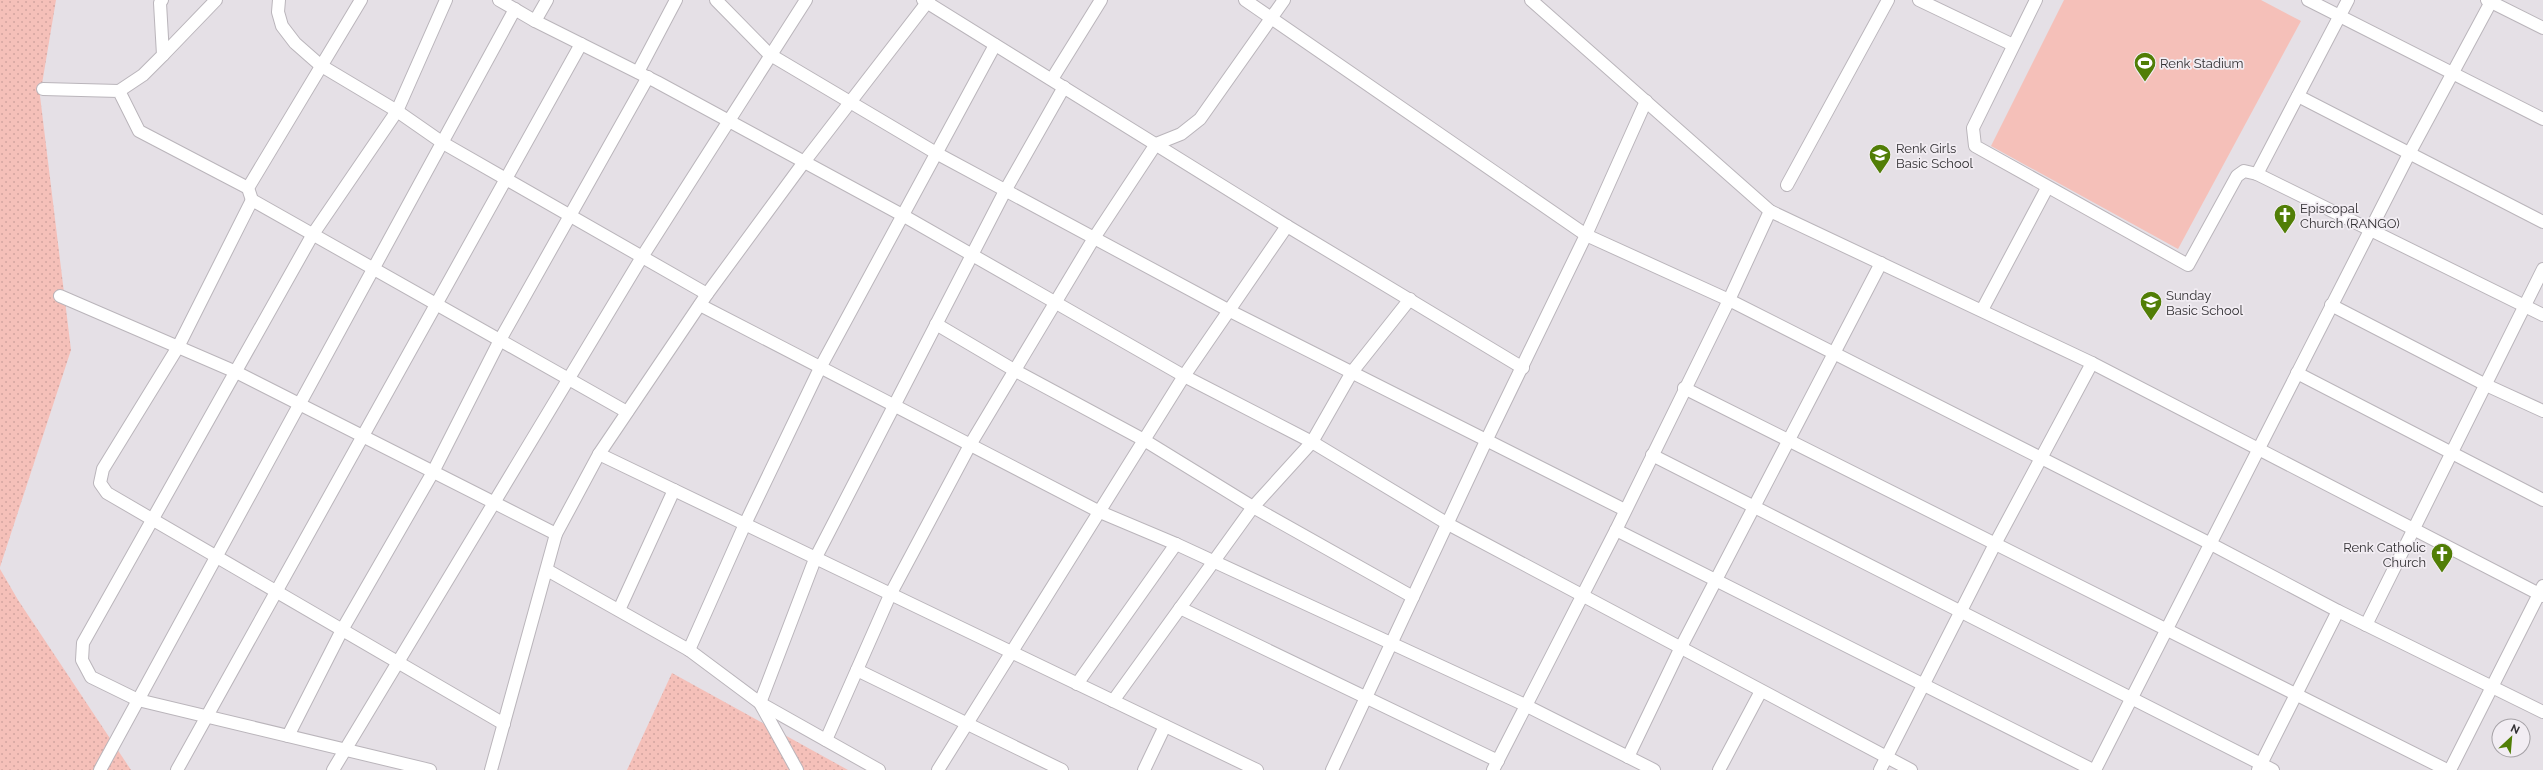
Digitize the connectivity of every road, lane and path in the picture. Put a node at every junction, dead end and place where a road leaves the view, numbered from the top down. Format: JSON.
{"nodes":[{"id":1,"x":162,"y":0,"type":"edge"},
{"id":2,"x":216,"y":0,"type":"edge"},
{"id":3,"x":279,"y":0,"type":"edge"},
{"id":4,"x":361,"y":0,"type":"edge"},
{"id":5,"x":446,"y":0,"type":"edge"},
{"id":6,"x":499,"y":0,"type":"edge"},
{"id":7,"x":547,"y":0,"type":"edge"},
{"id":8,"x":676,"y":0,"type":"edge"},
{"id":9,"x":716,"y":0,"type":"edge"},
{"id":10,"x":806,"y":0,"type":"edge"},
{"id":11,"x":1101,"y":0,"type":"edge"},
{"id":12,"x":1245,"y":0,"type":"edge"},
{"id":13,"x":1284,"y":0,"type":"edge"},
{"id":14,"x":1531,"y":0,"type":"edge"},
{"id":15,"x":1888,"y":0,"type":"edge"},
{"id":16,"x":1918,"y":0,"type":"edge"},
{"id":17,"x":2036,"y":0,"type":"edge"},
{"id":18,"x":2308,"y":0,"type":"edge"},
{"id":19,"x":2348,"y":0,"type":"edge"},
{"id":20,"x":926,"y":1,"type":"edge"},
{"id":21,"x":2490,"y":1,"type":"edge"},
{"id":22,"x":515,"y":9,"type":"junction"},
{"id":23,"x":2339,"y":16,"type":"junction"},
{"id":24,"x":1271,"y":19,"type":"junction"},
{"id":25,"x":535,"y":21,"type":"junction"},
{"id":26,"x":2543,"y":28,"type":"edge"},
{"id":27,"x":581,"y":44,"type":"junction"},
{"id":28,"x":995,"y":44,"type":"junction"},
{"id":29,"x":2013,"y":45,"type":"junction"},
{"id":30,"x":769,"y":54,"type":"junction"},
{"id":31,"x":163,"y":55,"type":"junction"},
{"id":32,"x":320,"y":65,"type":"junction"},
{"id":33,"x":2454,"y":73,"type":"junction"},
{"id":34,"x":643,"y":75,"type":"junction"},
{"id":35,"x":1052,"y":79,"type":"junction"},
{"id":36,"x":1064,"y":87,"type":"junction"},
{"id":37,"x":43,"y":89,"type":"dead end"},
{"id":38,"x":119,"y":91,"type":"junction"},
{"id":39,"x":2298,"y":96,"type":"junction"},
{"id":40,"x":1646,"y":101,"type":"junction"},
{"id":41,"x":848,"y":103,"type":"junction"},
{"id":42,"x":397,"y":111,"type":"junction"},
{"id":43,"x":2543,"y":119,"type":"edge"},
{"id":44,"x":727,"y":120,"type":"junction"},
{"id":45,"x":444,"y":143,"type":"junction"},
{"id":46,"x":1156,"y":144,"type":"junction"},
{"id":47,"x":936,"y":153,"type":"junction"},
{"id":48,"x":2409,"y":154,"type":"junction"},
{"id":49,"x":804,"y":162,"type":"junction"},
{"id":50,"x":2257,"y":174,"type":"junction"},
{"id":51,"x":507,"y":179,"type":"junction"},
{"id":52,"x":1787,"y":185,"type":"dead end"},
{"id":53,"x":248,"y":188,"type":"junction"},
{"id":54,"x":2047,"y":188,"type":"junction"},
{"id":55,"x":1005,"y":191,"type":"junction"},
{"id":56,"x":252,"y":200,"type":"junction"},
{"id":57,"x":1770,"y":211,"type":"junction"},
{"id":58,"x":570,"y":216,"type":"junction"},
{"id":59,"x":904,"y":216,"type":"junction"},
{"id":60,"x":2543,"y":222,"type":"edge"},
{"id":61,"x":1287,"y":226,"type":"junction"},
{"id":62,"x":2371,"y":229,"type":"junction"},
{"id":63,"x":313,"y":234,"type":"junction"},
{"id":64,"x":1586,"y":235,"type":"junction"},
{"id":65,"x":1094,"y":238,"type":"junction"},
{"id":66,"x":972,"y":254,"type":"junction"},
{"id":67,"x":642,"y":257,"type":"junction"},
{"id":68,"x":1881,"y":263,"type":"junction"},
{"id":69,"x":374,"y":269,"type":"junction"},
{"id":70,"x":2543,"y":269,"type":"edge"},
{"id":71,"x":708,"y":294,"type":"junction"},
{"id":72,"x":60,"y":296,"type":"dead end"},
{"id":73,"x":1410,"y":299,"type":"junction"},
{"id":74,"x":1729,"y":300,"type":"junction"},
{"id":75,"x":1055,"y":301,"type":"junction"},
{"id":76,"x":437,"y":304,"type":"junction"},
{"id":77,"x":700,"y":305,"type":"junction"},
{"id":78,"x":2331,"y":305,"type":"junction"},
{"id":79,"x":2524,"y":306,"type":"junction"},
{"id":80,"x":1228,"y":310,"type":"junction"},
{"id":81,"x":1982,"y":310,"type":"junction"},
{"id":82,"x":2543,"y":315,"type":"edge"},
{"id":83,"x":936,"y":324,"type":"junction"},
{"id":84,"x":500,"y":340,"type":"junction"},
{"id":85,"x":178,"y":347,"type":"junction"},
{"id":86,"x":1835,"y":354,"type":"junction"},
{"id":87,"x":2092,"y":363,"type":"junction"},
{"id":88,"x":820,"y":368,"type":"junction"},
{"id":89,"x":1523,"y":368,"type":"junction"},
{"id":90,"x":1014,"y":370,"type":"junction"},
{"id":91,"x":236,"y":372,"type":"junction"},
{"id":92,"x":1352,"y":372,"type":"junction"},
{"id":93,"x":2297,"y":373,"type":"junction"},
{"id":94,"x":1184,"y":376,"type":"junction"},
{"id":95,"x":569,"y":378,"type":"junction"},
{"id":96,"x":2486,"y":385,"type":"junction"},
{"id":97,"x":1684,"y":388,"type":"junction"},
{"id":98,"x":300,"y":405,"type":"junction"},
{"id":99,"x":894,"y":406,"type":"junction"},
{"id":100,"x":2543,"y":411,"type":"edge"},
{"id":101,"x":628,"y":412,"type":"junction"},
{"id":102,"x":363,"y":436,"type":"junction"},
{"id":103,"x":1144,"y":440,"type":"junction"},
{"id":104,"x":1486,"y":441,"type":"junction"},
{"id":105,"x":1789,"y":441,"type":"junction"},
{"id":106,"x":1312,"y":442,"type":"junction"},
{"id":107,"x":970,"y":445,"type":"junction"},
{"id":108,"x":2258,"y":448,"type":"junction"},
{"id":109,"x":2452,"y":453,"type":"junction"},
{"id":110,"x":599,"y":454,"type":"junction"},
{"id":111,"x":1652,"y":455,"type":"junction"},
{"id":112,"x":2041,"y":458,"type":"junction"},
{"id":113,"x":433,"y":472,"type":"junction"},
{"id":114,"x":674,"y":490,"type":"junction"},
{"id":115,"x":2543,"y":500,"type":"edge"},
{"id":116,"x":494,"y":502,"type":"junction"},
{"id":117,"x":1253,"y":507,"type":"junction"},
{"id":118,"x":1755,"y":507,"type":"junction"},
{"id":119,"x":1626,"y":510,"type":"junction"},
{"id":120,"x":1100,"y":512,"type":"junction"},
{"id":121,"x":152,"y":520,"type":"junction"},
{"id":122,"x":745,"y":524,"type":"junction"},
{"id":123,"x":1448,"y":524,"type":"junction"},
{"id":124,"x":2414,"y":529,"type":"junction"},
{"id":125,"x":1616,"y":530,"type":"junction"},
{"id":126,"x":556,"y":534,"type":"junction"},
{"id":127,"x":2209,"y":543,"type":"junction"},
{"id":128,"x":1176,"y":544,"type":"junction"},
{"id":129,"x":1995,"y":544,"type":"junction"},
{"id":130,"x":216,"y":557,"type":"junction"},
{"id":131,"x":815,"y":559,"type":"junction"},
{"id":132,"x":1213,"y":563,"type":"junction"},
{"id":133,"x":547,"y":570,"type":"junction"},
{"id":134,"x":1716,"y":580,"type":"junction"},
{"id":135,"x":276,"y":592,"type":"junction"},
{"id":136,"x":2542,"y":592,"type":"edge"},
{"id":137,"x":890,"y":596,"type":"junction"},
{"id":138,"x":1580,"y":596,"type":"junction"},
{"id":139,"x":1413,"y":597,"type":"junction"},
{"id":140,"x":1180,"y":608,"type":"junction"},
{"id":141,"x":618,"y":610,"type":"junction"},
{"id":142,"x":1960,"y":611,"type":"junction"},
{"id":143,"x":2338,"y":611,"type":"junction"},
{"id":144,"x":2366,"y":625,"type":"junction"},
{"id":145,"x":2166,"y":629,"type":"junction"},
{"id":146,"x":342,"y":630,"type":"junction"},
{"id":147,"x":1390,"y":644,"type":"junction"},
{"id":148,"x":1680,"y":649,"type":"junction"},
{"id":149,"x":689,"y":650,"type":"junction"},
{"id":150,"x":1011,"y":654,"type":"junction"},
{"id":151,"x":398,"y":662,"type":"junction"},
{"id":152,"x":857,"y":670,"type":"junction"},
{"id":153,"x":1077,"y":684,"type":"junction"},
{"id":154,"x":1923,"y":684,"type":"junction"},
{"id":155,"x":2493,"y":687,"type":"junction"},
{"id":156,"x":1761,"y":691,"type":"junction"},
{"id":157,"x":2296,"y":694,"type":"junction"},
{"id":158,"x":1367,"y":698,"type":"junction"},
{"id":159,"x":2131,"y":698,"type":"junction"},
{"id":160,"x":138,"y":700,"type":"junction"},
{"id":161,"x":1114,"y":701,"type":"junction"},
{"id":162,"x":760,"y":703,"type":"junction"},
{"id":163,"x":1525,"y":705,"type":"junction"},
{"id":164,"x":2543,"y":712,"type":"edge"},
{"id":165,"x":207,"y":716,"type":"junction"},
{"id":166,"x":504,"y":724,"type":"junction"},
{"id":167,"x":966,"y":725,"type":"junction"},
{"id":168,"x":1165,"y":726,"type":"junction"},
{"id":169,"x":288,"y":736,"type":"junction"},
{"id":170,"x":826,"y":740,"type":"junction"},
{"id":171,"x":345,"y":750,"type":"junction"},
{"id":172,"x":1628,"y":757,"type":"junction"},
{"id":173,"x":1887,"y":758,"type":"junction"},
{"id":174,"x":1495,"y":765,"type":"edge"},
{"id":175,"x":2260,"y":767,"type":"edge"},
{"id":176,"x":181,"y":769,"type":"edge"},
{"id":177,"x":100,"y":770,"type":"edge"},
{"id":178,"x":333,"y":770,"type":"edge"},
{"id":179,"x":430,"y":770,"type":"edge"},
{"id":180,"x":491,"y":770,"type":"edge"},
{"id":181,"x":797,"y":770,"type":"edge"},
{"id":182,"x":879,"y":770,"type":"edge"},
{"id":183,"x":938,"y":770,"type":"edge"},
{"id":184,"x":1062,"y":770,"type":"edge"},
{"id":185,"x":1144,"y":770,"type":"edge"},
{"id":186,"x":1257,"y":770,"type":"edge"},
{"id":187,"x":1332,"y":770,"type":"edge"},
{"id":188,"x":1654,"y":770,"type":"edge"},
{"id":189,"x":1719,"y":770,"type":"edge"},
{"id":190,"x":1880,"y":770,"type":"edge"},
{"id":191,"x":1911,"y":770,"type":"edge"},
{"id":192,"x":2094,"y":770,"type":"edge"},
{"id":193,"x":2273,"y":770,"type":"edge"},
{"id":194,"x":2449,"y":770,"type":"edge"}],
"edges":[{"from":1,"to":31,"type":"street"},
{"from":2,"to":31,"type":"street"},
{"from":3,"to":32,"type":"street"},
{"from":4,"to":32,"type":"street"},
{"from":5,"to":42,"type":"street"},
{"from":6,"to":22,"type":"street"},
{"from":7,"to":25,"type":"street"},
{"from":8,"to":34,"type":"street"},
{"from":9,"to":30,"type":"street"},
{"from":10,"to":30,"type":"street"},
{"from":11,"to":35,"type":"street"},
{"from":12,"to":24,"type":"street"},
{"from":13,"to":24,"type":"street"},
{"from":14,"to":40,"type":"street"},
{"from":15,"to":52,"type":"street"},
{"from":16,"to":29,"type":"street"},
{"from":17,"to":29,"type":"street"},
{"from":18,"to":23,"type":"street"},
{"from":19,"to":23,"type":"street"},
{"from":20,"to":28,"type":"street"},
{"from":20,"to":41,"type":"street"},
{"from":21,"to":26,"type":"street"},
{"from":21,"to":33,"type":"street"},
{"from":22,"to":25,"type":"street"},
{"from":22,"to":45,"type":"street"},
{"from":23,"to":33,"type":"street"},
{"from":23,"to":39,"type":"street"},
{"from":24,"to":46,"type":"street"},
{"from":24,"to":64,"type":"street"},
{"from":25,"to":27,"type":"street"},
{"from":27,"to":34,"type":"street"},
{"from":27,"to":51,"type":"street"},
{"from":28,"to":35,"type":"street"},
{"from":28,"to":47,"type":"street"},
{"from":29,"to":54,"type":"street"},
{"from":30,"to":41,"type":"street"},
{"from":30,"to":44,"type":"street"},
{"from":31,"to":38,"type":"street"},
{"from":32,"to":42,"type":"street"},
{"from":32,"to":53,"type":"street"},
{"from":33,"to":43,"type":"street"},
{"from":33,"to":48,"type":"street"},
{"from":34,"to":44,"type":"street"},
{"from":34,"to":58,"type":"street"},
{"from":35,"to":36,"type":"street"},
{"from":36,"to":46,"type":"street"},
{"from":36,"to":55,"type":"street"},
{"from":37,"to":38,"type":"street"},
{"from":38,"to":53,"type":"street"},
{"from":39,"to":48,"type":"street"},
{"from":39,"to":50,"type":"street"},
{"from":40,"to":57,"type":"street"},
{"from":40,"to":64,"type":"street"},
{"from":41,"to":47,"type":"street"},
{"from":41,"to":49,"type":"street"},
{"from":42,"to":45,"type":"street"},
{"from":42,"to":63,"type":"street"},
{"from":44,"to":49,"type":"street"},
{"from":44,"to":67,"type":"street"},
{"from":45,"to":51,"type":"street"},
{"from":45,"to":69,"type":"street"},
{"from":46,"to":61,"type":"street"},
{"from":46,"to":65,"type":"street"},
{"from":47,"to":55,"type":"street"},
{"from":47,"to":59,"type":"street"},
{"from":48,"to":60,"type":"street"},
{"from":48,"to":62,"type":"street"},
{"from":49,"to":59,"type":"street"},
{"from":49,"to":71,"type":"street"},
{"from":50,"to":54,"type":"street"},
{"from":50,"to":62,"type":"street"},
{"from":51,"to":58,"type":"street"},
{"from":51,"to":76,"type":"street"},
{"from":53,"to":56,"type":"street"},
{"from":54,"to":81,"type":"street"},
{"from":55,"to":65,"type":"street"},
{"from":55,"to":66,"type":"street"},
{"from":56,"to":63,"type":"street"},
{"from":56,"to":85,"type":"street"},
{"from":57,"to":68,"type":"street"},
{"from":57,"to":74,"type":"street"},
{"from":58,"to":67,"type":"street"},
{"from":58,"to":84,"type":"street"},
{"from":59,"to":66,"type":"street"},
{"from":59,"to":88,"type":"street"},
{"from":61,"to":73,"type":"street"},
{"from":61,"to":80,"type":"street"},
{"from":62,"to":78,"type":"street"},
{"from":62,"to":79,"type":"street"},
{"from":63,"to":69,"type":"street"},
{"from":63,"to":91,"type":"street"},
{"from":64,"to":74,"type":"street"},
{"from":64,"to":89,"type":"street"},
{"from":65,"to":75,"type":"street"},
{"from":65,"to":80,"type":"street"},
{"from":66,"to":75,"type":"street"},
{"from":66,"to":83,"type":"street"},
{"from":67,"to":71,"type":"street"},
{"from":67,"to":95,"type":"street"},
{"from":68,"to":81,"type":"street"},
{"from":68,"to":86,"type":"street"},
{"from":69,"to":76,"type":"street"},
{"from":69,"to":98,"type":"street"},
{"from":70,"to":79,"type":"street"},
{"from":71,"to":77,"type":"street"},
{"from":72,"to":85,"type":"street"},
{"from":73,"to":89,"type":"street"},
{"from":73,"to":92,"type":"street"},
{"from":74,"to":86,"type":"street"},
{"from":74,"to":97,"type":"street"},
{"from":75,"to":90,"type":"street"},
{"from":75,"to":94,"type":"street"},
{"from":76,"to":84,"type":"street"},
{"from":76,"to":102,"type":"street"},
{"from":77,"to":88,"type":"street"},
{"from":77,"to":101,"type":"street"},
{"from":78,"to":93,"type":"street"},
{"from":78,"to":96,"type":"street"},
{"from":79,"to":82,"type":"street"},
{"from":79,"to":96,"type":"street"},
{"from":80,"to":92,"type":"street"},
{"from":80,"to":94,"type":"street"},
{"from":81,"to":87,"type":"street"},
{"from":83,"to":90,"type":"street"},
{"from":83,"to":99,"type":"street"},
{"from":84,"to":95,"type":"street"},
{"from":84,"to":113,"type":"street"},
{"from":85,"to":91,"type":"street"},
{"from":85,"to":121,"type":"street"},
{"from":86,"to":105,"type":"street"},
{"from":86,"to":112,"type":"street"},
{"from":87,"to":108,"type":"street"},
{"from":87,"to":112,"type":"street"},
{"from":88,"to":99,"type":"street"},
{"from":88,"to":122,"type":"street"},
{"from":89,"to":104,"type":"street"},
{"from":90,"to":103,"type":"street"},
{"from":90,"to":107,"type":"street"},
{"from":91,"to":98,"type":"street"},
{"from":91,"to":121,"type":"street"},
{"from":92,"to":104,"type":"street"},
{"from":92,"to":106,"type":"street"},
{"from":93,"to":108,"type":"street"},
{"from":93,"to":109,"type":"street"},
{"from":94,"to":103,"type":"street"},
{"from":94,"to":106,"type":"street"},
{"from":95,"to":101,"type":"street"},
{"from":95,"to":116,"type":"street"},
{"from":96,"to":100,"type":"street"},
{"from":96,"to":109,"type":"street"},
{"from":97,"to":105,"type":"street"},
{"from":97,"to":111,"type":"street"},
{"from":98,"to":102,"type":"street"},
{"from":98,"to":130,"type":"street"},
{"from":99,"to":107,"type":"street"},
{"from":99,"to":131,"type":"street"},
{"from":101,"to":110,"type":"street"},
{"from":102,"to":113,"type":"street"},
{"from":102,"to":135,"type":"street"},
{"from":103,"to":117,"type":"street"},
{"from":103,"to":120,"type":"street"},
{"from":104,"to":119,"type":"street"},
{"from":104,"to":123,"type":"street"},
{"from":105,"to":118,"type":"street"},
{"from":105,"to":129,"type":"street"},
{"from":106,"to":117,"type":"street"},
{"from":106,"to":123,"type":"street"},
{"from":107,"to":120,"type":"street"},
{"from":107,"to":137,"type":"street"},
{"from":108,"to":124,"type":"street"},
{"from":108,"to":127,"type":"street"},
{"from":109,"to":115,"type":"street"},
{"from":109,"to":124,"type":"street"},
{"from":110,"to":114,"type":"street"},
{"from":110,"to":126,"type":"street"},
{"from":111,"to":118,"type":"street"},
{"from":111,"to":119,"type":"street"},
{"from":112,"to":127,"type":"street"},
{"from":112,"to":129,"type":"street"},
{"from":113,"to":116,"type":"street"},
{"from":113,"to":146,"type":"street"},
{"from":114,"to":122,"type":"street"},
{"from":114,"to":141,"type":"street"},
{"from":116,"to":126,"type":"street"},
{"from":116,"to":151,"type":"street"},
{"from":117,"to":132,"type":"street"},
{"from":117,"to":139,"type":"street"},
{"from":118,"to":134,"type":"street"},
{"from":118,"to":142,"type":"street"},
{"from":119,"to":125,"type":"street"},
{"from":120,"to":128,"type":"street"},
{"from":120,"to":150,"type":"street"},
{"from":121,"to":130,"type":"street"},
{"from":121,"to":160,"type":"street"},
{"from":122,"to":131,"type":"street"},
{"from":122,"to":149,"type":"street"},
{"from":123,"to":138,"type":"street"},
{"from":123,"to":139,"type":"street"},
{"from":124,"to":136,"type":"street"},
{"from":124,"to":144,"type":"street"},
{"from":125,"to":134,"type":"street"},
{"from":125,"to":138,"type":"street"},
{"from":126,"to":133,"type":"street"},
{"from":127,"to":143,"type":"street"},
{"from":127,"to":145,"type":"street"},
{"from":128,"to":132,"type":"street"},
{"from":128,"to":153,"type":"street"},
{"from":129,"to":142,"type":"street"},
{"from":129,"to":145,"type":"street"},
{"from":130,"to":135,"type":"street"},
{"from":130,"to":160,"type":"street"},
{"from":131,"to":137,"type":"street"},
{"from":131,"to":162,"type":"street"},
{"from":132,"to":140,"type":"street"},
{"from":132,"to":147,"type":"street"},
{"from":133,"to":141,"type":"street"},
{"from":133,"to":166,"type":"street"},
{"from":134,"to":148,"type":"street"},
{"from":134,"to":154,"type":"street"},
{"from":135,"to":146,"type":"street"},
{"from":135,"to":165,"type":"street"},
{"from":136,"to":155,"type":"street"},
{"from":137,"to":150,"type":"street"},
{"from":137,"to":152,"type":"street"},
{"from":138,"to":148,"type":"street"},
{"from":138,"to":163,"type":"street"},
{"from":139,"to":147,"type":"street"},
{"from":140,"to":158,"type":"street"},
{"from":140,"to":161,"type":"street"},
{"from":141,"to":149,"type":"street"},
{"from":142,"to":154,"type":"street"},
{"from":142,"to":159,"type":"street"},
{"from":143,"to":144,"type":"street"},
{"from":143,"to":157,"type":"street"},
{"from":144,"to":155,"type":"street"},
{"from":145,"to":157,"type":"street"},
{"from":145,"to":159,"type":"street"},
{"from":146,"to":151,"type":"street"},
{"from":146,"to":169,"type":"street"},
{"from":147,"to":158,"type":"street"},
{"from":147,"to":163,"type":"street"},
{"from":148,"to":156,"type":"street"},
{"from":148,"to":172,"type":"street"},
{"from":149,"to":162,"type":"street"},
{"from":150,"to":153,"type":"street"},
{"from":150,"to":167,"type":"street"},
{"from":151,"to":166,"type":"street"},
{"from":151,"to":171,"type":"street"},
{"from":152,"to":167,"type":"street"},
{"from":152,"to":170,"type":"street"},
{"from":153,"to":161,"type":"street"},
{"from":154,"to":173,"type":"street"},
{"from":154,"to":192,"type":"street"},
{"from":155,"to":164,"type":"street"},
{"from":155,"to":194,"type":"street"},
{"from":156,"to":173,"type":"street"},
{"from":156,"to":189,"type":"street"},
{"from":157,"to":175,"type":"street"},
{"from":157,"to":194,"type":"street"},
{"from":158,"to":174,"type":"street"},
{"from":158,"to":187,"type":"street"},
{"from":159,"to":175,"type":"street"},
{"from":159,"to":192,"type":"street"},
{"from":160,"to":165,"type":"street"},
{"from":160,"to":177,"type":"street"},
{"from":161,"to":168,"type":"street"},
{"from":162,"to":170,"type":"street"},
{"from":162,"to":181,"type":"street"},
{"from":163,"to":172,"type":"street"},
{"from":163,"to":174,"type":"street"},
{"from":165,"to":169,"type":"street"},
{"from":165,"to":176,"type":"street"},
{"from":166,"to":180,"type":"street"},
{"from":167,"to":183,"type":"street"},
{"from":167,"to":184,"type":"street"},
{"from":168,"to":185,"type":"street"},
{"from":168,"to":186,"type":"street"},
{"from":169,"to":171,"type":"street"},
{"from":170,"to":182,"type":"street"},
{"from":171,"to":178,"type":"street"},
{"from":171,"to":179,"type":"street"},
{"from":172,"to":188,"type":"street"},
{"from":173,"to":190,"type":"street"},
{"from":173,"to":191,"type":"street"},
{"from":175,"to":193,"type":"street"}]}
